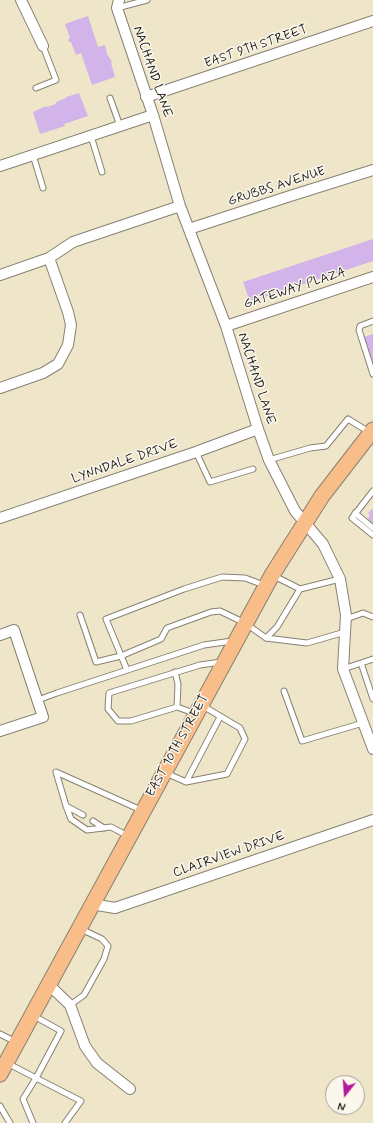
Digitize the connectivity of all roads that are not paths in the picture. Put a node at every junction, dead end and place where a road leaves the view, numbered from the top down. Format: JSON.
{"nodes":[{"id":1,"x":21,"y":0,"type":"edge"},
{"id":2,"x":148,"y":0,"type":"edge"},
{"id":3,"x":116,"y":3,"type":"edge"},
{"id":4,"x":373,"y":21,"type":"edge"},
{"id":5,"x":43,"y":46,"type":"joint"},
{"id":6,"x":36,"y":88,"type":"dead end"},
{"id":7,"x":146,"y":97,"type":"junction"},
{"id":8,"x":110,"y":98,"type":"dead end"},
{"id":9,"x":153,"y":115,"type":"junction"},
{"id":10,"x":120,"y":126,"type":"junction"},
{"id":11,"x":91,"y":136,"type":"junction"},
{"id":12,"x":33,"y":155,"type":"junction"},
{"id":13,"x":0,"y":166,"type":"edge"},
{"id":14,"x":373,"y":170,"type":"edge"},
{"id":15,"x":102,"y":172,"type":"dead end"},
{"id":16,"x":43,"y":188,"type":"dead end"},
{"id":17,"x":180,"y":206,"type":"junction"},
{"id":18,"x":189,"y":229,"type":"junction"},
{"id":19,"x":49,"y":258,"type":"junction"},
{"id":20,"x":0,"y":275,"type":"edge"},
{"id":21,"x":373,"y":277,"type":"edge"},
{"id":22,"x":373,"y":321,"type":"edge"},
{"id":23,"x":226,"y":326,"type":"junction"},
{"id":24,"x":373,"y":374,"type":"edge"},
{"id":25,"x":0,"y":388,"type":"edge"},
{"id":26,"x":258,"y":429,"type":"junction"},
{"id":27,"x":372,"y":433,"type":"edge"},
{"id":28,"x":196,"y":452,"type":"junction"},
{"id":29,"x":269,"y":460,"type":"junction"},
{"id":30,"x":253,"y":469,"type":"dead end"},
{"id":31,"x":372,"y":494,"type":"edge"},
{"id":32,"x":355,"y":513,"type":"junction"},
{"id":33,"x":0,"y":518,"type":"edge"},
{"id":34,"x":304,"y":522,"type":"junction"},
{"id":35,"x":373,"y":528,"type":"edge"},
{"id":36,"x":373,"y":535,"type":"edge"},
{"id":37,"x":340,"y":579,"type":"junction"},
{"id":38,"x":269,"y":580,"type":"junction"},
{"id":39,"x":300,"y":589,"type":"junction"},
{"id":40,"x":80,"y":615,"type":"dead end"},
{"id":41,"x":346,"y":615,"type":"junction"},
{"id":42,"x":373,"y":617,"type":"edge"},
{"id":43,"x":245,"y":623,"type":"junction"},
{"id":44,"x":344,"y":632,"type":"junction"},
{"id":45,"x":0,"y":635,"type":"edge"},
{"id":46,"x":266,"y":638,"type":"junction"},
{"id":47,"x":235,"y":641,"type":"junction"},
{"id":48,"x":121,"y":656,"type":"junction"},
{"id":49,"x":373,"y":659,"type":"edge"},
{"id":50,"x":224,"y":661,"type":"junction"},
{"id":51,"x":361,"y":663,"type":"junction"},
{"id":52,"x":343,"y":669,"type":"junction"},
{"id":53,"x":127,"y":670,"type":"junction"},
{"id":54,"x":175,"y":672,"type":"junction"},
{"id":55,"x":284,"y":691,"type":"dead end"},
{"id":56,"x":373,"y":699,"type":"edge"},
{"id":57,"x":38,"y":700,"type":"junction"},
{"id":58,"x":177,"y":707,"type":"junction"},
{"id":59,"x":198,"y":709,"type":"junction"},
{"id":60,"x":220,"y":717,"type":"junction"},
{"id":61,"x":363,"y":723,"type":"junction"},
{"id":62,"x":0,"y":731,"type":"edge"},
{"id":63,"x":373,"y":749,"type":"edge"},
{"id":64,"x":163,"y":772,"type":"junction"},
{"id":65,"x":186,"y":782,"type":"junction"},
{"id":66,"x":66,"y":806,"type":"junction"},
{"id":67,"x":142,"y":810,"type":"junction"},
{"id":68,"x":83,"y":815,"type":"dead end"},
{"id":69,"x":373,"y":820,"type":"edge"},
{"id":70,"x":93,"y":821,"type":"dead end"},
{"id":71,"x":104,"y":828,"type":"junction"},
{"id":72,"x":129,"y":836,"type":"junction"},
{"id":73,"x":92,"y":904,"type":"junction"},
{"id":74,"x":79,"y":928,"type":"junction"},
{"id":75,"x":48,"y":984,"type":"junction"},
{"id":76,"x":70,"y":1005,"type":"junction"},
{"id":77,"x":32,"y":1015,"type":"junction"},
{"id":78,"x":0,"y":1034,"type":"edge"},
{"id":79,"x":16,"y":1043,"type":"junction"},
{"id":80,"x":3,"y":1068,"type":"edge"},
{"id":81,"x":36,"y":1078,"type":"junction"},
{"id":82,"x":130,"y":1089,"type":"dead end"},
{"id":83,"x":0,"y":1106,"type":"edge"},
{"id":84,"x":10,"y":1123,"type":"edge"},
{"id":85,"x":33,"y":1123,"type":"edge"},
{"id":86,"x":65,"y":1123,"type":"edge"}],
"edges":[{"from":1,"to":5,"type":"street"},
{"from":2,"to":3,"type":"lane"},
{"from":3,"to":7,"type":"street","name":"NACHAND LANE"},
{"from":4,"to":7,"type":"street","name":"EAST 9TH STREET"},
{"from":5,"to":6,"type":"lane"},
{"from":7,"to":9,"type":"street","name":"NACHAND LANE"},
{"from":8,"to":10,"type":"lane"},
{"from":9,"to":10,"type":"street"},
{"from":9,"to":17,"type":"street","name":"NACHAND LANE"},
{"from":10,"to":11,"type":"street"},
{"from":11,"to":12,"type":"street"},
{"from":11,"to":15,"type":"lane"},
{"from":12,"to":13,"type":"street"},
{"from":12,"to":16,"type":"lane"},
{"from":14,"to":18,"type":"street","name":"GRUBBS AVENUE"},
{"from":17,"to":18,"type":"street","name":"NACHAND LANE"},
{"from":17,"to":19,"type":"street"},
{"from":18,"to":23,"type":"street","name":"NACHAND LANE"},
{"from":19,"to":20,"type":"street"},
{"from":19,"to":25,"type":"street"},
{"from":21,"to":23,"type":"street","name":"GATEWAY PLAZA"},
{"from":22,"to":24,"type":"lane"},
{"from":23,"to":26,"type":"street","name":"NACHAND LANE"},
{"from":26,"to":28,"type":"street","name":"LYNNDALE DRIVE"},
{"from":26,"to":29,"type":"street","name":"NACHAND LANE"},
{"from":27,"to":29,"type":"lane"},
{"from":27,"to":34,"type":"main road","name":"EAST 10TH STREET"},
{"from":28,"to":30,"type":"lane"},
{"from":28,"to":33,"type":"street","name":"LYNNDALE DRIVE"},
{"from":29,"to":34,"type":"street","name":"NACHAND LANE"},
{"from":31,"to":32,"type":"lane"},
{"from":32,"to":35,"type":"lane"},
{"from":32,"to":36,"type":"lane"},
{"from":34,"to":37,"type":"street","name":"NACHAND LANE"},
{"from":34,"to":38,"type":"main road","name":"EAST 10TH STREET"},
{"from":37,"to":39,"type":"lane"},
{"from":37,"to":41,"type":"street","name":"NACHAND LANE"},
{"from":38,"to":39,"type":"lane"},
{"from":38,"to":43,"type":"main road","name":"EAST 10TH STREET"},
{"from":38,"to":48,"type":"lane"},
{"from":39,"to":46,"type":"lane"},
{"from":40,"to":48,"type":"lane"},
{"from":41,"to":42,"type":"lane"},
{"from":41,"to":44,"type":"street","name":"NACHAND LANE"},
{"from":43,"to":46,"type":"lane"},
{"from":43,"to":47,"type":"main road","name":"EAST 10TH STREET"},
{"from":43,"to":48,"type":"lane"},
{"from":44,"to":46,"type":"lane"},
{"from":44,"to":52,"type":"street","name":"NACHAND LANE"},
{"from":45,"to":57,"type":"street"},
{"from":47,"to":50,"type":"main road","name":"EAST 10TH STREET"},
{"from":47,"to":53,"type":"lane"},
{"from":48,"to":53,"type":"lane"},
{"from":49,"to":51,"type":"lane"},
{"from":50,"to":54,"type":"lane"},
{"from":50,"to":59,"type":"main road","name":"EAST 10TH STREET"},
{"from":51,"to":52,"type":"lane"},
{"from":51,"to":56,"type":"lane"},
{"from":52,"to":61,"type":"street","name":"NACHAND LANE"},
{"from":53,"to":57,"type":"lane"},
{"from":54,"to":58,"type":"lane"},
{"from":54,"to":58,"type":"lane"},
{"from":55,"to":61,"type":"lane"},
{"from":57,"to":62,"type":"street"},
{"from":58,"to":59,"type":"lane"},
{"from":59,"to":60,"type":"lane"},
{"from":59,"to":64,"type":"main road","name":"EAST 10TH STREET"},
{"from":60,"to":65,"type":"lane"},
{"from":60,"to":65,"type":"lane"},
{"from":61,"to":63,"type":"street","name":"NACHAND LANE"},
{"from":64,"to":65,"type":"lane"},
{"from":64,"to":67,"type":"main road","name":"EAST 10TH STREET"},
{"from":66,"to":67,"type":"lane"},
{"from":66,"to":68,"type":"lane"},
{"from":66,"to":71,"type":"lane"},
{"from":67,"to":72,"type":"main road","name":"EAST 10TH STREET"},
{"from":69,"to":73,"type":"street","name":"CLAIRVIEW DRIVE"},
{"from":70,"to":71,"type":"lane"},
{"from":71,"to":72,"type":"lane"},
{"from":72,"to":73,"type":"main road","name":"EAST 10TH STREET"},
{"from":73,"to":74,"type":"main road","name":"EAST 10TH STREET"},
{"from":74,"to":75,"type":"main road","name":"EAST 10TH STREET"},
{"from":74,"to":76,"type":"lane"},
{"from":75,"to":76,"type":"street"},
{"from":75,"to":77,"type":"main road","name":"EAST 10TH STREET"},
{"from":76,"to":82,"type":"street"},
{"from":77,"to":79,"type":"main road","name":"EAST 10TH STREET"},
{"from":77,"to":81,"type":"lane"},
{"from":78,"to":79,"type":"lane"},
{"from":79,"to":80,"type":"main road","name":"EAST 10TH STREET"},
{"from":80,"to":81,"type":"lane"},
{"from":81,"to":85,"type":"lane"},
{"from":81,"to":86,"type":"lane"},
{"from":83,"to":84,"type":"lane"}]}
